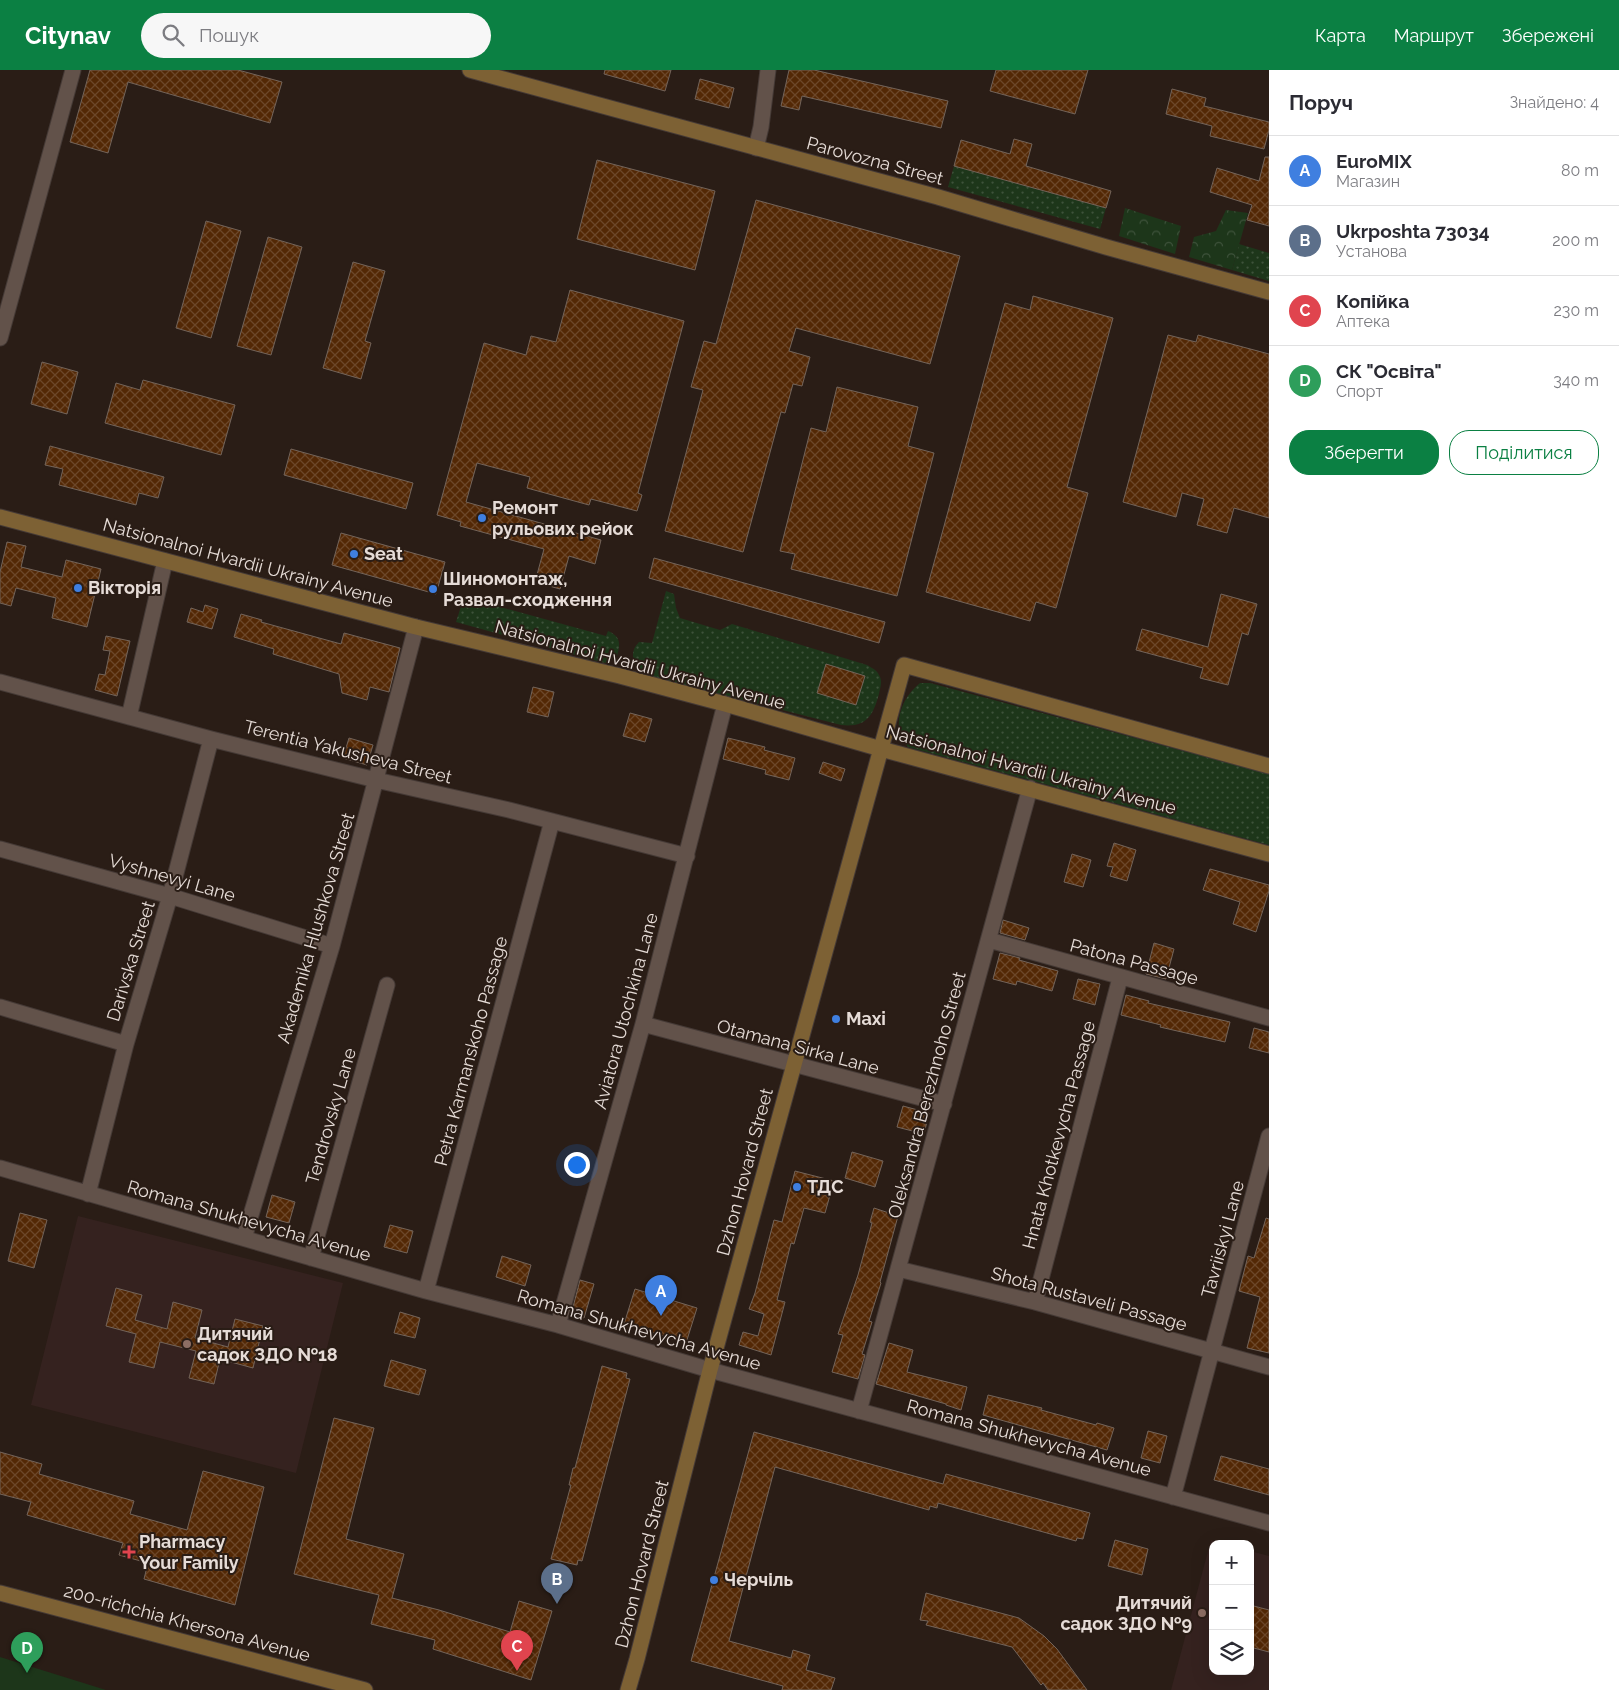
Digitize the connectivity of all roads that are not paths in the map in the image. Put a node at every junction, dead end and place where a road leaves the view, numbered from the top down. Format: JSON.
{"nodes":[{"id":1,"x":72,"y":70,"type":"edge"},
{"id":2,"x":470,"y":70,"type":"edge"},
{"id":3,"x":768,"y":70,"type":"edge"},
{"id":4,"x":756,"y":148,"type":"junction"},
{"id":5,"x":1269,"y":292,"type":"edge"},
{"id":6,"x":0,"y":338,"type":"edge"},
{"id":7,"x":0,"y":516,"type":"edge"},
{"id":8,"x":165,"y":561,"type":"junction"},
{"id":9,"x":416,"y":627,"type":"junction"},
{"id":10,"x":0,"y":682,"type":"edge"},
{"id":11,"x":725,"y":704,"type":"junction"},
{"id":12,"x":129,"y":717,"type":"junction"},
{"id":13,"x":211,"y":739,"type":"junction"},
{"id":14,"x":881,"y":749,"type":"junction"},
{"id":15,"x":1269,"y":766,"type":"edge"},
{"id":16,"x":376,"y":780,"type":"junction"},
{"id":17,"x":1030,"y":788,"type":"junction"},
{"id":18,"x":552,"y":821,"type":"junction"},
{"id":19,"x":0,"y":849,"type":"edge"},
{"id":20,"x":1269,"y":854,"type":"edge"},
{"id":21,"x":687,"y":856,"type":"junction"},
{"id":22,"x":170,"y":896,"type":"junction"},
{"id":23,"x":989,"y":940,"type":"junction"},
{"id":24,"x":332,"y":946,"type":"junction"},
{"id":25,"x":1120,"y":978,"type":"junction"},
{"id":26,"x":387,"y":985,"type":"dead end"},
{"id":27,"x":0,"y":1007,"type":"edge"},
{"id":28,"x":1269,"y":1018,"type":"edge"},
{"id":29,"x":643,"y":1024,"type":"junction"},
{"id":30,"x":126,"y":1044,"type":"junction"},
{"id":31,"x":793,"y":1065,"type":"junction"},
{"id":32,"x":944,"y":1104,"type":"junction"},
{"id":33,"x":1269,"y":1136,"type":"edge"},
{"id":34,"x":0,"y":1168,"type":"edge"},
{"id":35,"x":88,"y":1194,"type":"junction"},
{"id":36,"x":244,"y":1238,"type":"junction"},
{"id":37,"x":311,"y":1258,"type":"junction"},
{"id":38,"x":898,"y":1269,"type":"junction"},
{"id":39,"x":426,"y":1291,"type":"junction"},
{"id":40,"x":1035,"y":1302,"type":"junction"},
{"id":41,"x":558,"y":1325,"type":"junction"},
{"id":42,"x":1212,"y":1352,"type":"junction"},
{"id":43,"x":1269,"y":1367,"type":"edge"},
{"id":44,"x":710,"y":1370,"type":"junction"},
{"id":45,"x":858,"y":1411,"type":"junction"},
{"id":46,"x":1173,"y":1497,"type":"junction"},
{"id":47,"x":1269,"y":1523,"type":"edge"},
{"id":48,"x":0,"y":1593,"type":"edge"},
{"id":49,"x":364,"y":1690,"type":"edge"},
{"id":50,"x":628,"y":1690,"type":"edge"}],
"edges":[{"from":1,"to":6,"type":"street"},
{"from":2,"to":4,"type":"street","name":"Parovozna Street"},
{"from":3,"to":4,"type":"street"},
{"from":4,"to":5,"type":"street","name":"Parovozna Street"},
{"from":7,"to":8,"type":"street","name":"Natsionalnoi Hvardii Ukrainy Avenue"},
{"from":8,"to":9,"type":"street","name":"Natsionalnoi Hvardii Ukrainy Avenue"},
{"from":8,"to":12,"type":"street"},
{"from":9,"to":11,"type":"street","name":"Natsionalnoi Hvardii Ukrainy Avenue"},
{"from":9,"to":16,"type":"street","name":"Akademika Hlushkova Street"},
{"from":10,"to":12,"type":"street","name":"Terentia Yakusheva Street"},
{"from":11,"to":14,"type":"street","name":"Natsionalnoi Hvardii Ukrainy Avenue"},
{"from":11,"to":21,"type":"street","name":"Aviatora Utochkina Lane"},
{"from":12,"to":13,"type":"street","name":"Terentia Yakusheva Street"},
{"from":13,"to":16,"type":"street","name":"Terentia Yakusheva Street"},
{"from":13,"to":22,"type":"street","name":"Darivska Street"},
{"from":14,"to":15,"type":"street","name":"Dzhon Hovard Street"},
{"from":14,"to":17,"type":"street","name":"Natsionalnoi Hvardii Ukrainy Avenue"},
{"from":14,"to":31,"type":"street","name":"Dzhon Hovard Street"},
{"from":16,"to":18,"type":"street","name":"Terentia Yakusheva Street"},
{"from":16,"to":24,"type":"street","name":"Akademika Hlushkova Street"},
{"from":17,"to":20,"type":"street","name":"Natsionalnoi Hvardii Ukrainy Avenue"},
{"from":17,"to":23,"type":"street","name":"Oleksandra Berezhnoho Street"},
{"from":18,"to":21,"type":"street","name":"Terentia Yakusheva Street"},
{"from":18,"to":39,"type":"street","name":"Petra Karmanskoho Passage"},
{"from":19,"to":22,"type":"street","name":"Vyshnevyi Lane"},
{"from":21,"to":29,"type":"street","name":"Aviatora Utochkina Lane"},
{"from":22,"to":24,"type":"street","name":"Vyshnevyi Lane"},
{"from":22,"to":30,"type":"street","name":"Darivska Street"},
{"from":23,"to":25,"type":"street","name":"Patona Passage"},
{"from":23,"to":32,"type":"street","name":"Oleksandra Berezhnoho Street"},
{"from":24,"to":36,"type":"street","name":"Akademika Hlushkova Street"},
{"from":25,"to":28,"type":"street","name":"Patona Passage"},
{"from":25,"to":40,"type":"street","name":"Hnata Khotkevycha Passage"},
{"from":26,"to":37,"type":"street","name":"Tendrovsky Lane"},
{"from":27,"to":30,"type":"street"},
{"from":29,"to":31,"type":"street","name":"Otamana Sirka Lane"},
{"from":29,"to":41,"type":"street","name":"Aviatora Utochkina Lane"},
{"from":30,"to":35,"type":"street","name":"Darivska Street"},
{"from":31,"to":32,"type":"street","name":"Otamana Sirka Lane"},
{"from":31,"to":44,"type":"street","name":"Dzhon Hovard Street"},
{"from":32,"to":38,"type":"street","name":"Oleksandra Berezhnoho Street"},
{"from":33,"to":42,"type":"street","name":"Tavriiskyi Lane"},
{"from":34,"to":35,"type":"street","name":"Romana Shukhevycha Avenue"},
{"from":35,"to":36,"type":"street","name":"Romana Shukhevycha Avenue"},
{"from":36,"to":37,"type":"street","name":"Romana Shukhevycha Avenue"},
{"from":37,"to":39,"type":"street","name":"Romana Shukhevycha Avenue"},
{"from":38,"to":40,"type":"street","name":"Shota Rustaveli Passage"},
{"from":38,"to":45,"type":"street","name":"Oleksandra Berezhnoho Street"},
{"from":39,"to":41,"type":"street","name":"Romana Shukhevycha Avenue"},
{"from":40,"to":42,"type":"street","name":"Shota Rustaveli Passage"},
{"from":41,"to":44,"type":"street","name":"Romana Shukhevycha Avenue"},
{"from":42,"to":43,"type":"street","name":"Shota Rustaveli Passage"},
{"from":42,"to":46,"type":"street","name":"Tavriiskyi Lane"},
{"from":44,"to":45,"type":"street","name":"Romana Shukhevycha Avenue"},
{"from":44,"to":50,"type":"street","name":"Dzhon Hovard Street"},
{"from":45,"to":46,"type":"street","name":"Romana Shukhevycha Avenue"},
{"from":46,"to":47,"type":"street","name":"Romana Shukhevycha Avenue"},
{"from":48,"to":49,"type":"street","name":"200-richchia Khersona Avenue"}]}
